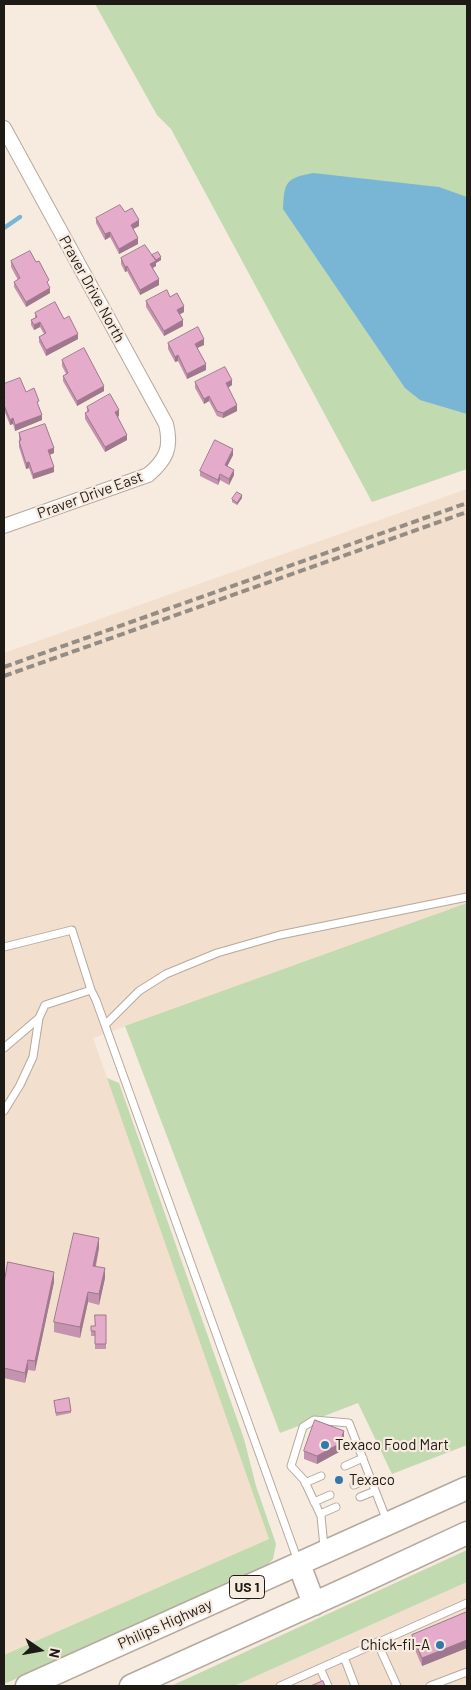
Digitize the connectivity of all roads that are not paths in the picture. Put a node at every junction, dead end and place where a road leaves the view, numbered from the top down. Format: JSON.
{"nodes":[{"id":1,"x":4,"y":128,"type":"edge"},
{"id":2,"x":167,"y":453,"type":"joint"},
{"id":3,"x":4,"y":526,"type":"edge"},
{"id":4,"x":467,"y":897,"type":"edge"},
{"id":5,"x":4,"y":947,"type":"edge"},
{"id":6,"x":91,"y":990,"type":"junction"},
{"id":7,"x":39,"y":1018,"type":"junction"},
{"id":8,"x":105,"y":1025,"type":"junction"},
{"id":9,"x":4,"y":1048,"type":"edge"},
{"id":10,"x":4,"y":1111,"type":"edge"},
{"id":11,"x":363,"y":1458,"type":"junction"},
{"id":12,"x":345,"y":1466,"type":"dead end"},
{"id":13,"x":321,"y":1476,"type":"dead end"},
{"id":14,"x":370,"y":1478,"type":"junction"},
{"id":15,"x":305,"y":1483,"type":"junction"},
{"id":16,"x":354,"y":1485,"type":"dead end"},
{"id":17,"x":467,"y":1488,"type":"edge"},
{"id":18,"x":375,"y":1491,"type":"junction"},
{"id":19,"x":330,"y":1495,"type":"dead end"},
{"id":20,"x":360,"y":1497,"type":"dead end"},
{"id":21,"x":314,"y":1502,"type":"junction"},
{"id":22,"x":336,"y":1507,"type":"dead end"},
{"id":23,"x":320,"y":1514,"type":"junction"},
{"id":24,"x":388,"y":1524,"type":"junction"},
{"id":25,"x":467,"y":1533,"type":"edge"},
{"id":26,"x":324,"y":1552,"type":"junction"},
{"id":27,"x":299,"y":1564,"type":"junction"},
{"id":28,"x":467,"y":1603,"type":"edge"},
{"id":29,"x":314,"y":1604,"type":"junction"},
{"id":30,"x":378,"y":1642,"type":"junction"},
{"id":31,"x":344,"y":1657,"type":"junction"},
{"id":32,"x":320,"y":1668,"type":"junction"},
{"id":33,"x":467,"y":1672,"type":"edge"},
{"id":34,"x":141,"y":1684,"type":"edge"},
{"id":35,"x":27,"y":1686,"type":"edge"},
{"id":36,"x":280,"y":1686,"type":"edge"},
{"id":37,"x":328,"y":1686,"type":"edge"},
{"id":38,"x":355,"y":1686,"type":"edge"},
{"id":39,"x":397,"y":1686,"type":"edge"},
{"id":40,"x":430,"y":1686,"type":"edge"}],
"edges":[{"from":1,"to":2,"type":"street","name":"Praver Drive North"},
{"from":2,"to":3,"type":"street","name":"Praver Drive East"},
{"from":4,"to":8,"type":"lane"},
{"from":5,"to":6,"type":"lane"},
{"from":6,"to":7,"type":"lane"},
{"from":6,"to":8,"type":"lane"},
{"from":7,"to":9,"type":"lane"},
{"from":7,"to":10,"type":"lane"},
{"from":8,"to":27,"type":"lane"},
{"from":11,"to":12,"type":"lane"},
{"from":11,"to":14,"type":"lane"},
{"from":11,"to":15,"type":"lane"},
{"from":13,"to":15,"type":"lane"},
{"from":14,"to":16,"type":"lane"},
{"from":14,"to":18,"type":"lane"},
{"from":15,"to":21,"type":"lane"},
{"from":17,"to":24,"type":"main road","name":"Philips Highway","number":"US 1"},
{"from":18,"to":20,"type":"lane"},
{"from":18,"to":24,"type":"lane"},
{"from":19,"to":21,"type":"lane"},
{"from":21,"to":23,"type":"lane"},
{"from":22,"to":23,"type":"lane"},
{"from":23,"to":26,"type":"lane"},
{"from":24,"to":26,"type":"main road","name":"Philips Highway","number":"US 1"},
{"from":25,"to":29,"type":"main road"},
{"from":26,"to":27,"type":"main road","name":"Philips Highway","number":"US 1"},
{"from":27,"to":29,"type":"main road"},
{"from":27,"to":35,"type":"main road","name":"Philips Highway","number":"US 1"},
{"from":28,"to":30,"type":"lane"},
{"from":29,"to":34,"type":"main road"},
{"from":30,"to":31,"type":"lane"},
{"from":30,"to":39,"type":"lane"},
{"from":31,"to":32,"type":"lane"},
{"from":31,"to":38,"type":"lane"},
{"from":32,"to":36,"type":"lane"},
{"from":32,"to":37,"type":"lane"},
{"from":33,"to":40,"type":"lane"}]}
